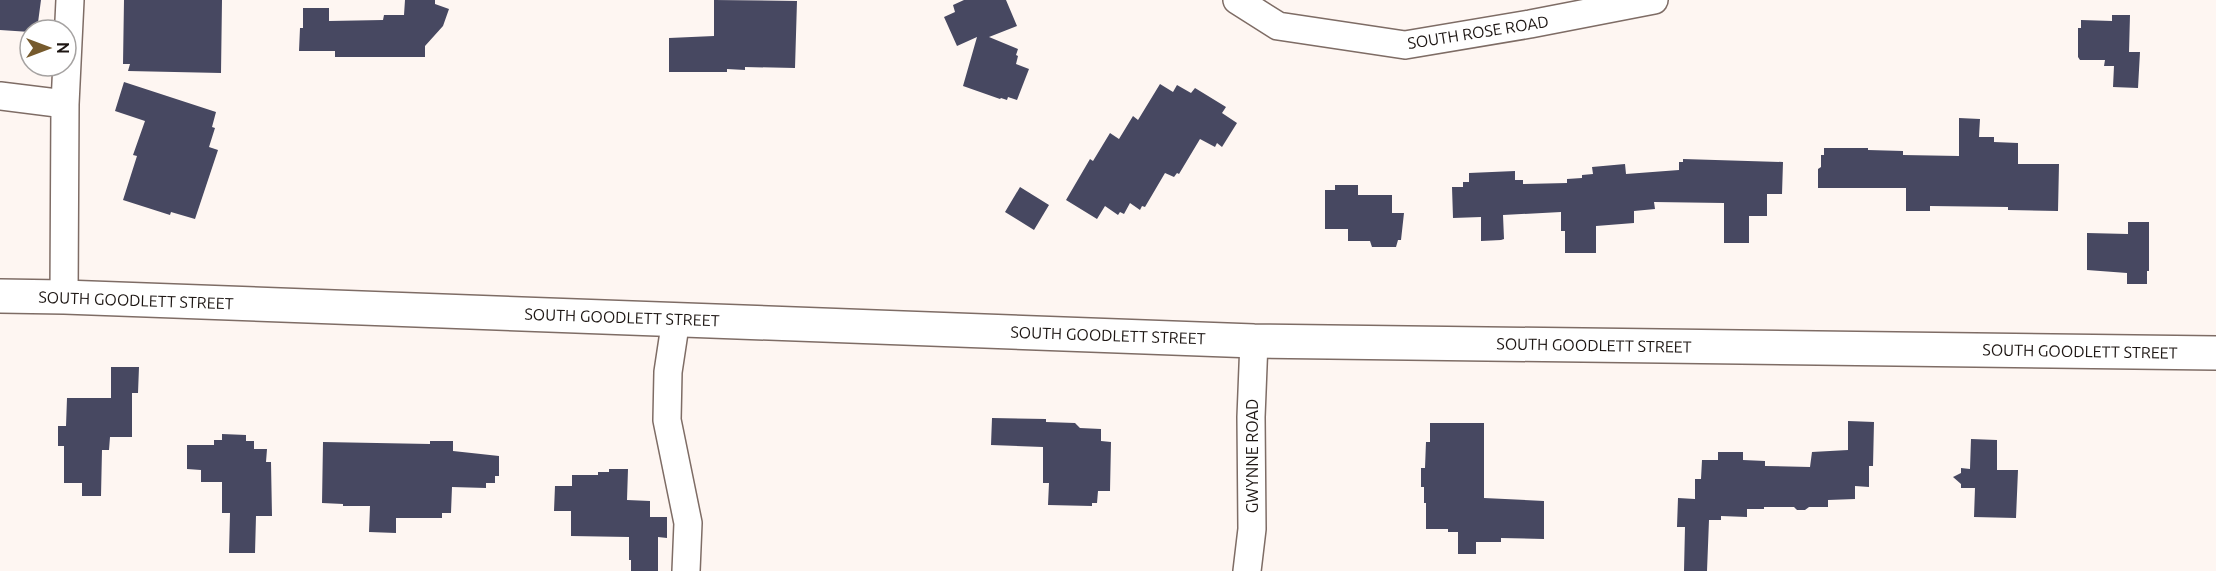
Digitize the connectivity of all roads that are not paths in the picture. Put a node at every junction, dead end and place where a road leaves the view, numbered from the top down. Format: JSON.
{"nodes":[{"id":1,"x":70,"y":0,"type":"edge"},
{"id":2,"x":1237,"y":0,"type":"edge"},
{"id":3,"x":1566,"y":0,"type":"edge"},
{"id":4,"x":1654,"y":0,"type":"edge"},
{"id":5,"x":1530,"y":24,"type":"junction"},
{"id":6,"x":0,"y":96,"type":"edge"},
{"id":7,"x":65,"y":104,"type":"junction"},
{"id":8,"x":0,"y":296,"type":"edge"},
{"id":9,"x":64,"y":297,"type":"junction"},
{"id":10,"x":675,"y":319,"type":"junction"},
{"id":11,"x":1254,"y":340,"type":"junction"},
{"id":12,"x":2216,"y":353,"type":"edge"},
{"id":13,"x":686,"y":571,"type":"edge"},
{"id":14,"x":1247,"y":571,"type":"edge"}],
"edges":[{"from":1,"to":7,"type":"street"},
{"from":2,"to":5,"type":"street","name":"SOUTH ROSE ROAD"},
{"from":3,"to":5,"type":"street"},
{"from":4,"to":5,"type":"street","name":"SOUTH ROSE ROAD"},
{"from":6,"to":7,"type":"street"},
{"from":7,"to":9,"type":"street"},
{"from":8,"to":9,"type":"main road","name":"SOUTH GOODLETT STREET"},
{"from":9,"to":10,"type":"main road","name":"SOUTH GOODLETT STREET"},
{"from":10,"to":11,"type":"main road","name":"SOUTH GOODLETT STREET"},
{"from":10,"to":13,"type":"street"},
{"from":11,"to":12,"type":"main road","name":"SOUTH GOODLETT STREET"},
{"from":11,"to":14,"type":"street","name":"GWYNNE ROAD"}]}
